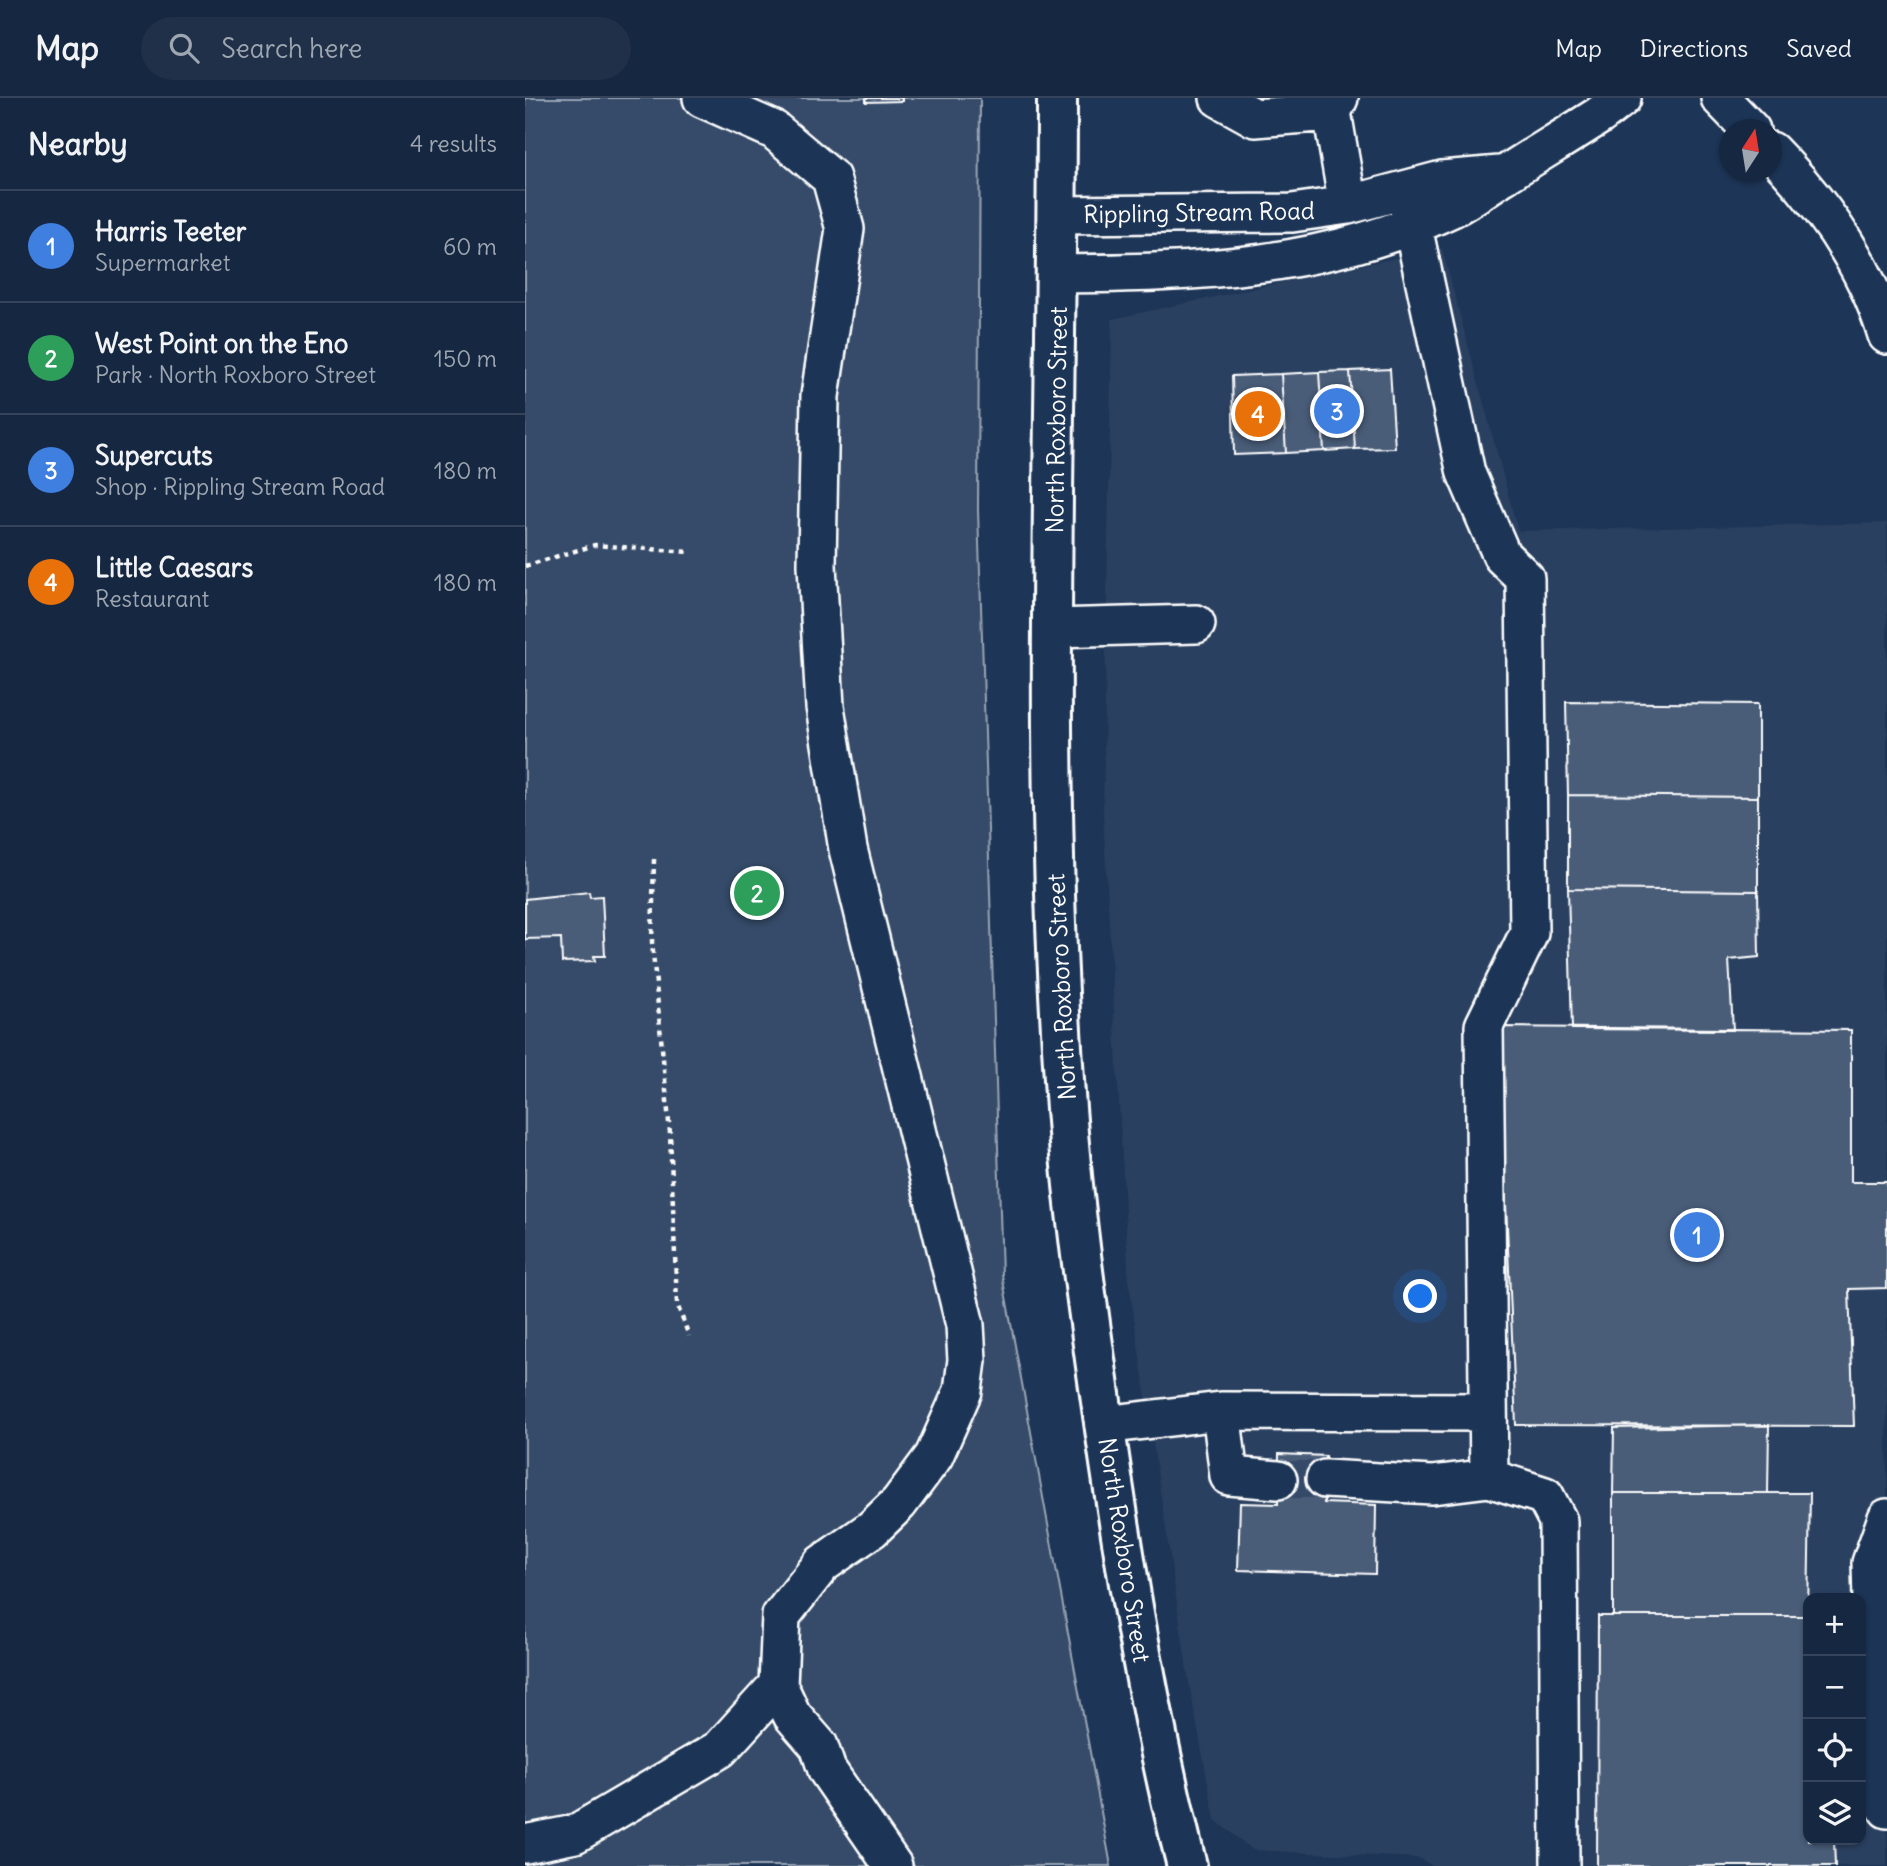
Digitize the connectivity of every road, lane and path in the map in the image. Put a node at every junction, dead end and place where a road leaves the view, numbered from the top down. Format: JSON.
{"nodes":[{"id":1,"x":702,"y":98,"type":"edge"},
{"id":2,"x":1057,"y":98,"type":"edge"},
{"id":3,"x":1219,"y":98,"type":"edge"},
{"id":4,"x":1622,"y":98,"type":"edge"},
{"id":5,"x":1720,"y":98,"type":"edge"},
{"id":6,"x":1336,"y":105,"type":"edge"},
{"id":7,"x":1740,"y":119,"type":"edge"},
{"id":8,"x":1782,"y":163,"type":"edge"},
{"id":9,"x":1504,"y":175,"type":"junction"},
{"id":10,"x":1405,"y":190,"type":"junction"},
{"id":11,"x":1348,"y":205,"type":"junction"},
{"id":12,"x":1057,"y":215,"type":"junction"},
{"id":13,"x":1412,"y":226,"type":"junction"},
{"id":14,"x":1057,"y":274,"type":"junction"},
{"id":15,"x":1887,"y":335,"type":"edge"},
{"id":16,"x":689,"y":552,"type":"dead end"},
{"id":17,"x":525,"y":566,"type":"edge"},
{"id":18,"x":1196,"y":624,"type":"dead end"},
{"id":19,"x":1053,"y":628,"type":"junction"},
{"id":20,"x":653,"y":859,"type":"dead end"},
{"id":21,"x":689,"y":1336,"type":"dead end"},
{"id":22,"x":1221,"y":1411,"type":"junction"},
{"id":23,"x":1487,"y":1412,"type":"junction"},
{"id":24,"x":1104,"y":1425,"type":"junction"},
{"id":25,"x":1489,"y":1478,"type":"junction"},
{"id":26,"x":1325,"y":1479,"type":"tunnel mouth"},
{"id":27,"x":1278,"y":1480,"type":"tunnel mouth"},
{"id":28,"x":1887,"y":1518,"type":"edge"},
{"id":29,"x":778,"y":1685,"type":"junction"},
{"id":30,"x":1887,"y":1809,"type":"edge"},
{"id":31,"x":525,"y":1844,"type":"edge"},
{"id":32,"x":894,"y":1866,"type":"edge"},
{"id":33,"x":1187,"y":1866,"type":"edge"},
{"id":34,"x":1560,"y":1866,"type":"edge"}],
"edges":[{"from":1,"to":29,"type":"street"},
{"from":2,"to":12,"type":"highway","name":"North Roxboro Street"},
{"from":3,"to":6,"type":"street"},
{"from":4,"to":9,"type":"street","name":"Rippling Stream Road"},
{"from":5,"to":7,"type":"street"},
{"from":6,"to":11,"type":"street"},
{"from":8,"to":15,"type":"street"},
{"from":9,"to":10,"type":"street","name":"Rippling Stream Road"},
{"from":9,"to":13,"type":"street","name":"Rippling Stream Road"},
{"from":10,"to":11,"type":"street","name":"Rippling Stream Road"},
{"from":10,"to":13,"type":"street"},
{"from":11,"to":12,"type":"street","name":"Rippling Stream Road"},
{"from":12,"to":14,"type":"highway","name":"North Roxboro Street"},
{"from":13,"to":14,"type":"street","name":"Rippling Stream Road"},
{"from":13,"to":23,"type":"street"},
{"from":14,"to":19,"type":"highway","name":"North Roxboro Street"},
{"from":16,"to":17,"type":"path"},
{"from":18,"to":19,"type":"street"},
{"from":19,"to":24,"type":"highway","name":"North Roxboro Street"},
{"from":20,"to":21,"type":"path"},
{"from":22,"to":23,"type":"street"},
{"from":22,"to":24,"type":"street"},
{"from":22,"to":27,"type":"street"},
{"from":23,"to":25,"type":"street"},
{"from":24,"to":33,"type":"highway","name":"North Roxboro Street"},
{"from":25,"to":26,"type":"street"},
{"from":25,"to":34,"type":"street"},
{"from":28,"to":30,"type":"street"},
{"from":29,"to":31,"type":"street"},
{"from":29,"to":32,"type":"street"}]}
